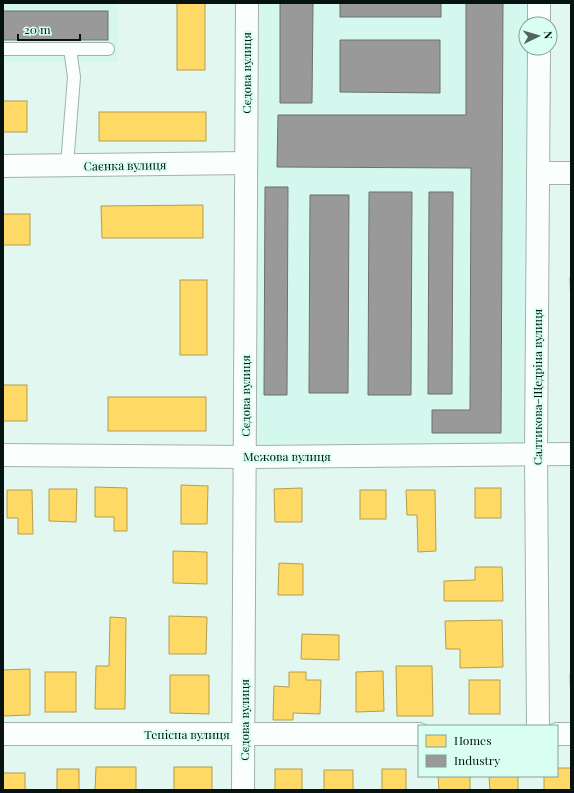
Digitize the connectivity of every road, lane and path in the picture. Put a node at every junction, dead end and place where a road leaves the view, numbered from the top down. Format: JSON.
{"nodes":[{"id":1,"x":247,"y":3,"type":"edge"},
{"id":2,"x":539,"y":3,"type":"edge"},
{"id":3,"x":539,"y":16,"type":"edge"},
{"id":4,"x":3,"y":49,"type":"edge"},
{"id":5,"x":70,"y":49,"type":"junction"},
{"id":6,"x":108,"y":49,"type":"dead end"},
{"id":7,"x":539,"y":56,"type":"edge"},
{"id":8,"x":246,"y":163,"type":"junction"},
{"id":9,"x":67,"y":165,"type":"junction"},
{"id":10,"x":3,"y":166,"type":"edge"},
{"id":11,"x":538,"y":173,"type":"junction"},
{"id":12,"x":571,"y":173,"type":"edge"},
{"id":13,"x":536,"y":454,"type":"junction"},
{"id":14,"x":571,"y":454,"type":"edge"},
{"id":15,"x":3,"y":455,"type":"edge"},
{"id":16,"x":245,"y":457,"type":"junction"},
{"id":17,"x":538,"y":725,"type":"edge"},
{"id":18,"x":3,"y":734,"type":"edge"},
{"id":19,"x":244,"y":734,"type":"junction"},
{"id":20,"x":418,"y":734,"type":"edge"},
{"id":21,"x":558,"y":734,"type":"edge"},
{"id":22,"x":571,"y":734,"type":"edge"},
{"id":23,"x":244,"y":790,"type":"edge"}],
"edges":[{"from":1,"to":8,"type":"street","name":"Сєдова вулиця"},
{"from":2,"to":3,"type":"street"},
{"from":4,"to":5,"type":"lane"},
{"from":5,"to":6,"type":"lane"},
{"from":5,"to":9,"type":"lane"},
{"from":7,"to":11,"type":"street","name":"Салтикова-Щедріна вулиця"},
{"from":8,"to":9,"type":"street","name":"Саєнка вулиця"},
{"from":8,"to":16,"type":"street","name":"Сєдова вулиця"},
{"from":9,"to":10,"type":"street","name":"Саєнка вулиця"},
{"from":11,"to":12,"type":"street"},
{"from":11,"to":13,"type":"street","name":"Салтикова-Щедріна вулиця"},
{"from":13,"to":14,"type":"street","name":"Межова вулиця"},
{"from":13,"to":16,"type":"street","name":"Межова вулиця"},
{"from":13,"to":17,"type":"street","name":"Салтикова-Щедріна вулиця"},
{"from":15,"to":16,"type":"street","name":"Межова вулиця"},
{"from":16,"to":19,"type":"street","name":"Сєдова вулиця"},
{"from":18,"to":19,"type":"street","name":"Тенісна вулиця"},
{"from":19,"to":20,"type":"street","name":"Тенісна вулиця"},
{"from":19,"to":23,"type":"street","name":"Сєдова вулиця"},
{"from":21,"to":22,"type":"street"}]}
